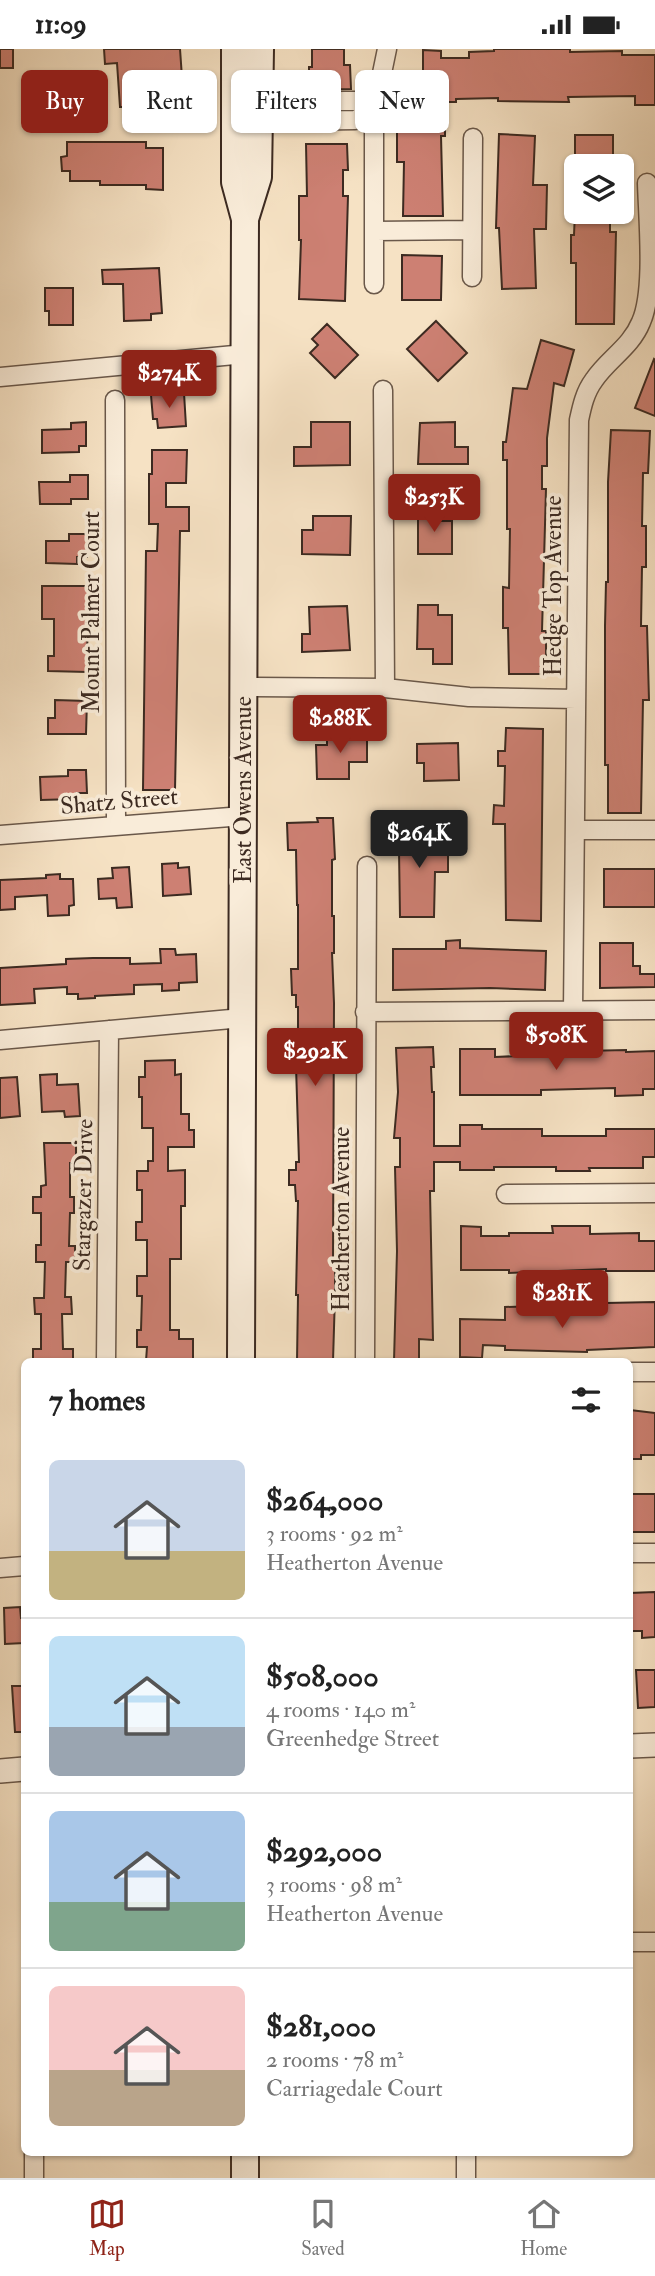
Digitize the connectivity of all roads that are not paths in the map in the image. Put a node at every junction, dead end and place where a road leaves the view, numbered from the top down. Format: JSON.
{"nodes":[{"id":1,"x":235,"y":49,"type":"edge"},
{"id":2,"x":260,"y":49,"type":"edge"},
{"id":3,"x":387,"y":49,"type":"edge"},
{"id":4,"x":260,"y":70,"type":"edge"},
{"id":5,"x":382,"y":70,"type":"edge"},
{"id":6,"x":259,"y":133,"type":"edge"},
{"id":7,"x":373,"y":133,"type":"edge"},
{"id":8,"x":473,"y":138,"type":"dead end"},
{"id":9,"x":648,"y":183,"type":"dead end"},
{"id":10,"x":245,"y":219,"type":"junction"},
{"id":11,"x":472,"y":230,"type":"junction"},
{"id":12,"x":375,"y":231,"type":"junction"},
{"id":13,"x":652,"y":256,"type":"edge"},
{"id":14,"x":472,"y":277,"type":"dead end"},
{"id":15,"x":374,"y":284,"type":"dead end"},
{"id":16,"x":244,"y":353,"type":"junction"},
{"id":17,"x":0,"y":377,"type":"edge"},
{"id":18,"x":383,"y":390,"type":"dead end"},
{"id":19,"x":115,"y":400,"type":"dead end"},
{"id":20,"x":244,"y":687,"type":"junction"},
{"id":21,"x":385,"y":688,"type":"junction"},
{"id":22,"x":576,"y":699,"type":"junction"},
{"id":23,"x":243,"y":816,"type":"junction"},
{"id":24,"x":116,"y":825,"type":"junction"},
{"id":25,"x":575,"y":830,"type":"junction"},
{"id":26,"x":655,"y":830,"type":"edge"},
{"id":27,"x":0,"y":835,"type":"edge"},
{"id":28,"x":367,"y":866,"type":"dead end"},
{"id":29,"x":655,"y":1010,"type":"edge"},
{"id":30,"x":573,"y":1011,"type":"junction"},
{"id":31,"x":365,"y":1012,"type":"junction"},
{"id":32,"x":242,"y":1017,"type":"junction"},
{"id":33,"x":109,"y":1030,"type":"junction"},
{"id":34,"x":0,"y":1040,"type":"edge"},
{"id":35,"x":655,"y":1193,"type":"edge"},
{"id":36,"x":506,"y":1194,"type":"dead end"},
{"id":37,"x":106,"y":1358,"type":"edge"},
{"id":38,"x":241,"y":1358,"type":"edge"},
{"id":39,"x":365,"y":1358,"type":"edge"},
{"id":40,"x":633,"y":1372,"type":"edge"},
{"id":41,"x":655,"y":1372,"type":"edge"},
{"id":42,"x":633,"y":1553,"type":"edge"},
{"id":43,"x":655,"y":1553,"type":"edge"},
{"id":44,"x":21,"y":1566,"type":"edge"},
{"id":45,"x":0,"y":1568,"type":"edge"},
{"id":46,"x":655,"y":1745,"type":"edge"},
{"id":47,"x":633,"y":1746,"type":"edge"},
{"id":48,"x":21,"y":1769,"type":"edge"},
{"id":49,"x":0,"y":1771,"type":"edge"},
{"id":50,"x":655,"y":1941,"type":"edge"},
{"id":51,"x":633,"y":1942,"type":"edge"},
{"id":52,"x":34,"y":2156,"type":"edge"},
{"id":53,"x":245,"y":2156,"type":"edge"},
{"id":54,"x":466,"y":2156,"type":"edge"},
{"id":55,"x":34,"y":2178,"type":"edge"},
{"id":56,"x":246,"y":2178,"type":"edge"},
{"id":57,"x":466,"y":2178,"type":"edge"}],
"edges":[{"from":1,"to":10,"type":"main road","name":"East Owens Avenue"},
{"from":2,"to":4,"type":"main road","name":"East Owens Avenue"},
{"from":3,"to":5,"type":"street"},
{"from":6,"to":10,"type":"main road","name":"East Owens Avenue"},
{"from":7,"to":12,"type":"street"},
{"from":8,"to":11,"type":"street"},
{"from":9,"to":13,"type":"street","name":"Hedge Top Avenue"},
{"from":10,"to":16,"type":"main road","name":"East Owens Avenue"},
{"from":11,"to":12,"type":"street"},
{"from":11,"to":14,"type":"street"},
{"from":12,"to":15,"type":"street"},
{"from":13,"to":22,"type":"street","name":"Hedge Top Avenue"},
{"from":16,"to":17,"type":"street"},
{"from":16,"to":20,"type":"main road","name":"East Owens Avenue"},
{"from":18,"to":21,"type":"street"},
{"from":19,"to":24,"type":"street","name":"Mount Palmer Court"},
{"from":20,"to":21,"type":"street"},
{"from":20,"to":23,"type":"main road","name":"East Owens Avenue"},
{"from":21,"to":22,"type":"street"},
{"from":22,"to":25,"type":"street","name":"Hedge Top Avenue"},
{"from":23,"to":24,"type":"street","name":"Shatz Street"},
{"from":23,"to":32,"type":"main road","name":"East Owens Avenue"},
{"from":24,"to":27,"type":"street","name":"Shatz Street"},
{"from":25,"to":26,"type":"street"},
{"from":25,"to":30,"type":"street","name":"Hedge Top Avenue"},
{"from":28,"to":31,"type":"street","name":"Heatherton Avenue"},
{"from":29,"to":30,"type":"street"},
{"from":30,"to":31,"type":"street"},
{"from":31,"to":39,"type":"street","name":"Heatherton Avenue"},
{"from":32,"to":33,"type":"street"},
{"from":32,"to":38,"type":"main road","name":"East Owens Avenue"},
{"from":33,"to":34,"type":"street"},
{"from":33,"to":37,"type":"street","name":"Stargazer Drive"},
{"from":35,"to":36,"type":"street"},
{"from":40,"to":41,"type":"street"},
{"from":42,"to":43,"type":"street"},
{"from":44,"to":45,"type":"street"},
{"from":46,"to":47,"type":"street"},
{"from":48,"to":49,"type":"street"},
{"from":50,"to":51,"type":"street"},
{"from":52,"to":55,"type":"street"},
{"from":53,"to":56,"type":"main road"},
{"from":54,"to":57,"type":"street"}]}
